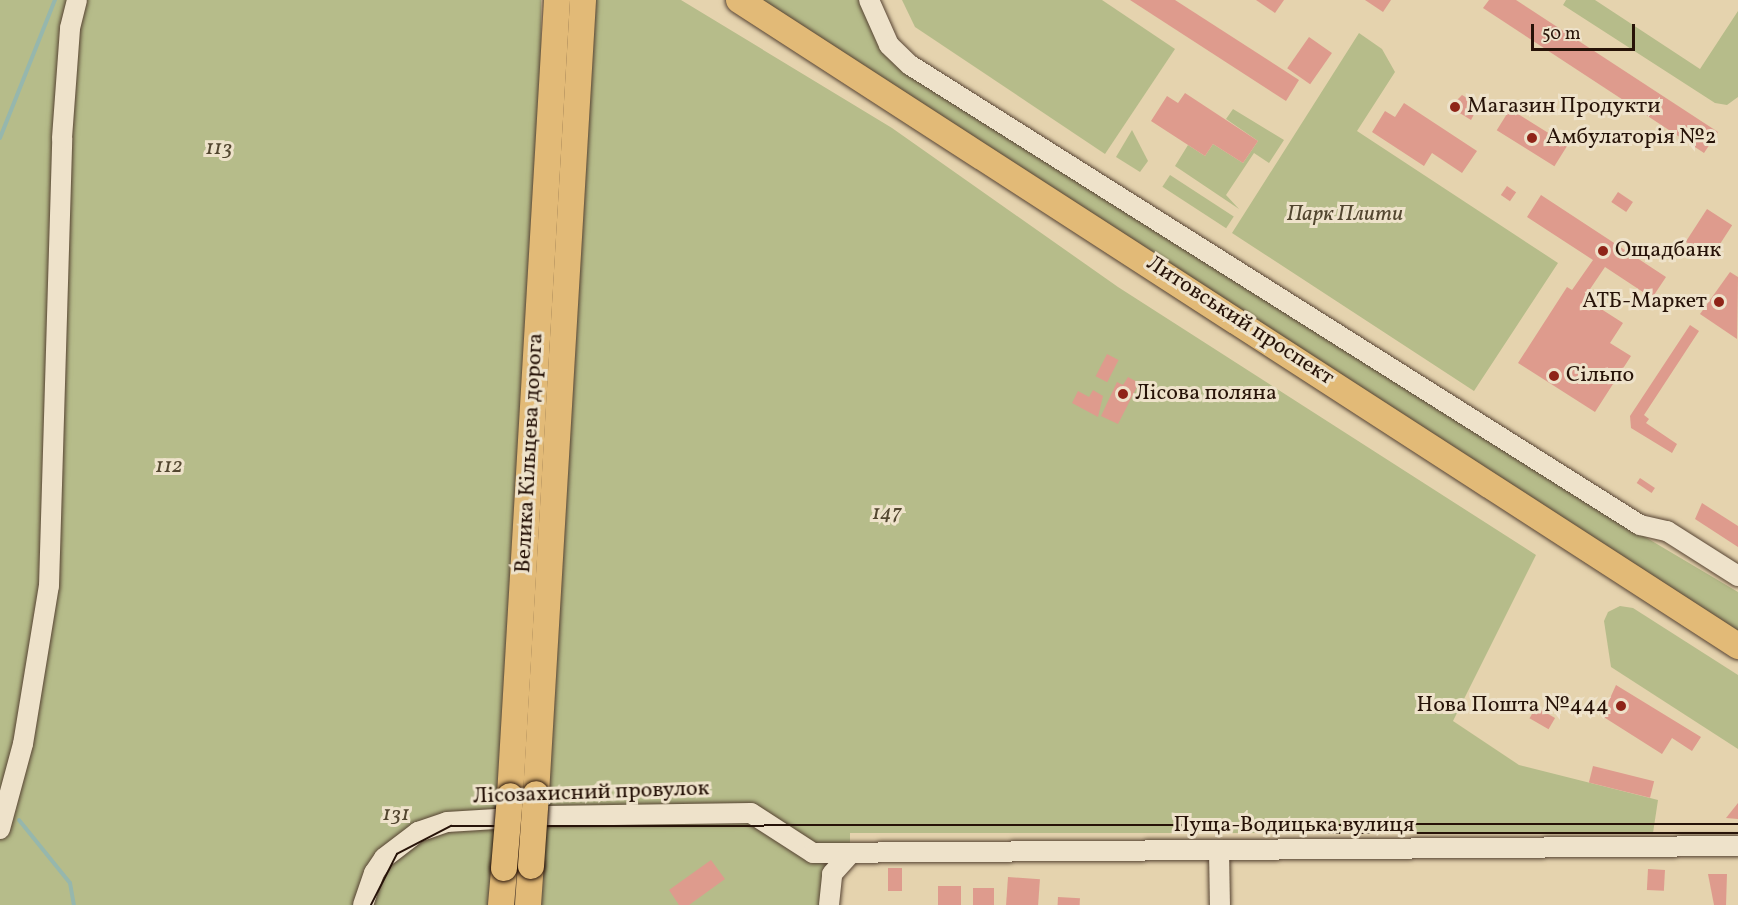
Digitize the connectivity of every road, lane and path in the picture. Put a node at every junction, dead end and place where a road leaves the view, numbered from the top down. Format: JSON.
{"nodes":[{"id":1,"x":77,"y":0,"type":"edge"},
{"id":2,"x":557,"y":0,"type":"edge"},
{"id":3,"x":739,"y":0,"type":"edge"},
{"id":4,"x":869,"y":0,"type":"edge"},
{"id":5,"x":583,"y":1,"type":"edge"},
{"id":6,"x":1738,"y":576,"type":"edge"},
{"id":7,"x":1738,"y":646,"type":"edge"},
{"id":8,"x":0,"y":829,"type":"edge"},
{"id":9,"x":1738,"y":846,"type":"edge"},
{"id":10,"x":1219,"y":850,"type":"junction"},
{"id":11,"x":850,"y":854,"type":"junction"},
{"id":12,"x":363,"y":905,"type":"edge"},
{"id":13,"x":501,"y":905,"type":"edge"},
{"id":14,"x":528,"y":905,"type":"edge"},
{"id":15,"x":828,"y":905,"type":"edge"},
{"id":16,"x":1220,"y":905,"type":"edge"}],
"edges":[{"from":1,"to":8,"type":"street"},
{"from":2,"to":13,"type":"main road","name":"Велика Кільцева дорога","bridge":true},
{"from":3,"to":7,"type":"main road","name":"Литовський проспект"},
{"from":4,"to":6,"type":"street","name":"Литовський проспект"},
{"from":5,"to":14,"type":"main road","name":"Велика Кільцева дорога","bridge":true},
{"from":9,"to":10,"type":"street","name":"Пуща-Водицька вулиця"},
{"from":10,"to":11,"type":"street","name":"Пуща-Водицька вулиця"},
{"from":10,"to":16,"type":"street"},
{"from":11,"to":12,"type":"street","name":"Лісозахисний провулок"},
{"from":11,"to":15,"type":"street"}]}
